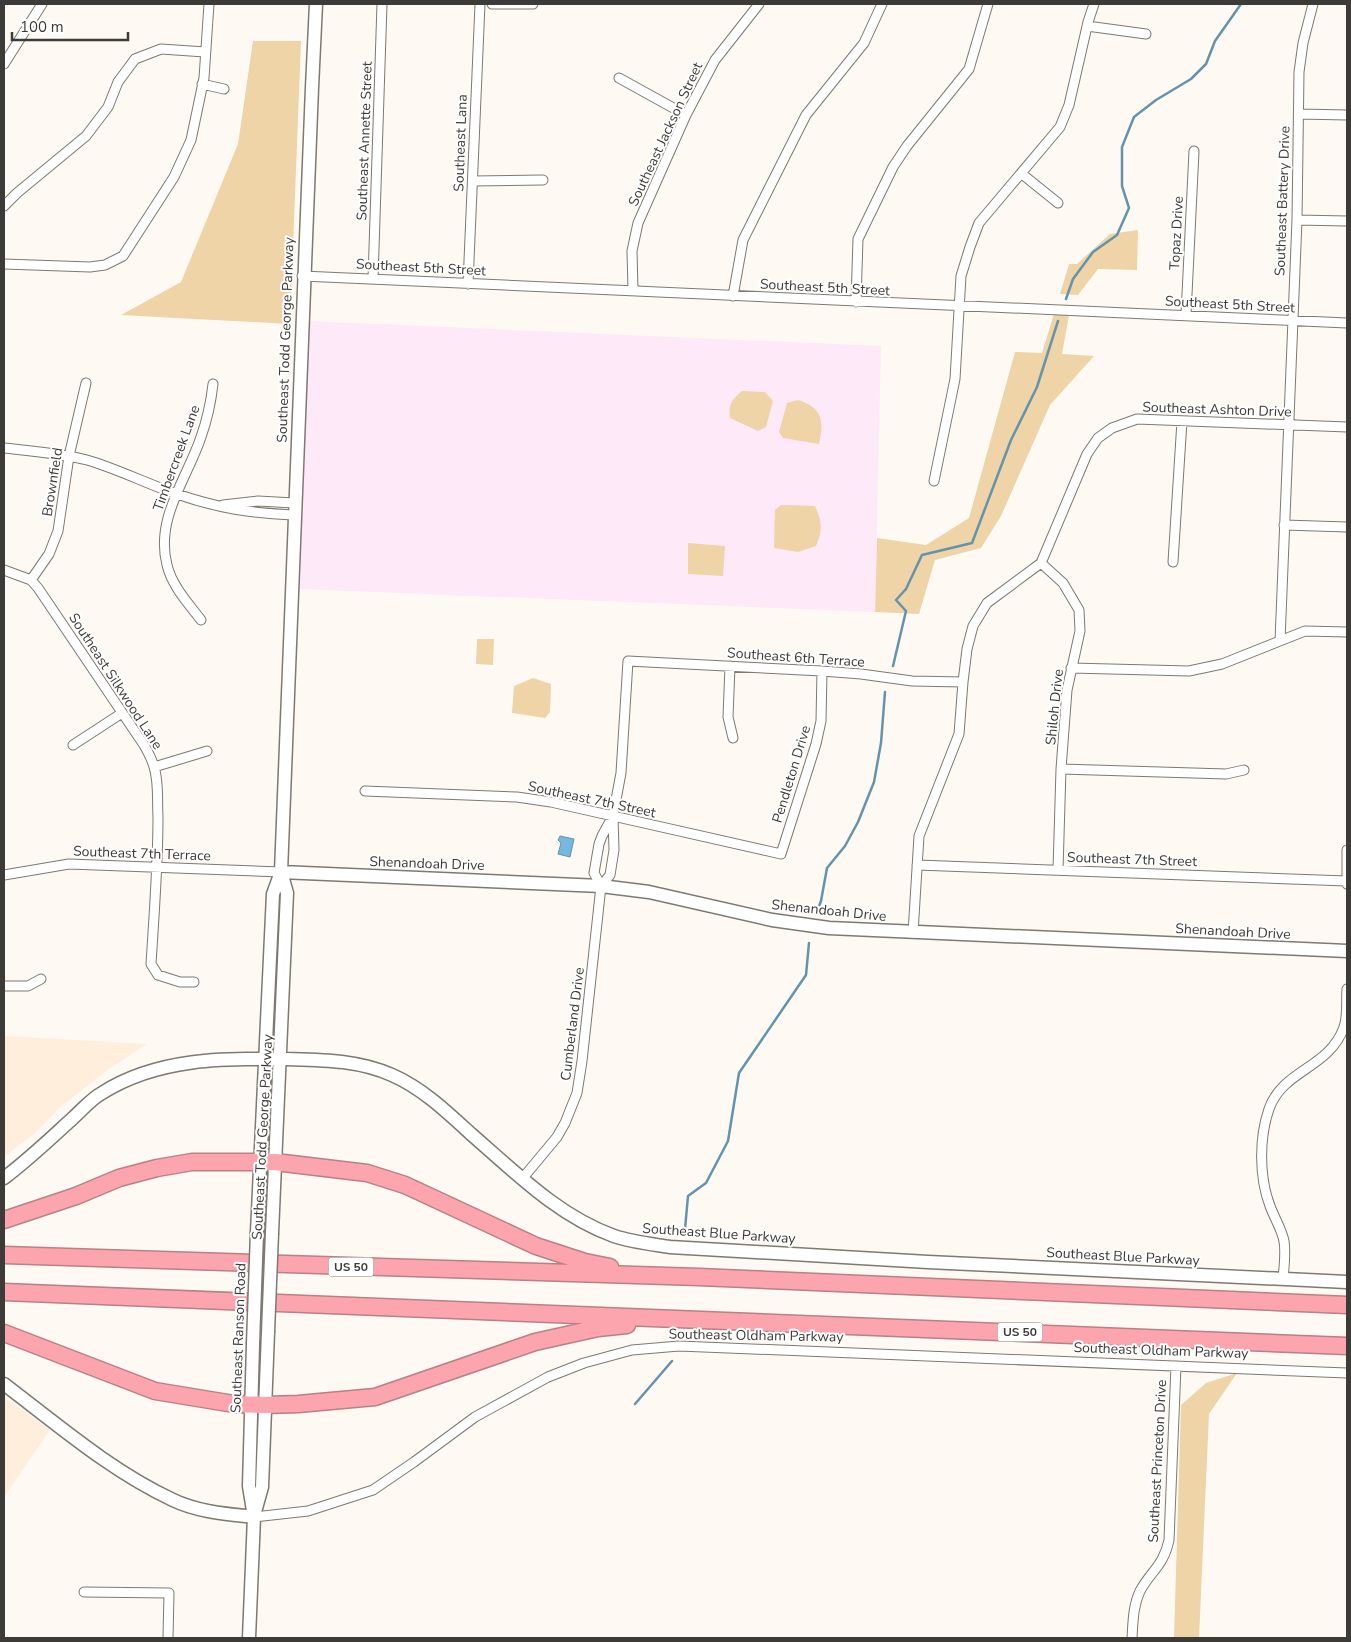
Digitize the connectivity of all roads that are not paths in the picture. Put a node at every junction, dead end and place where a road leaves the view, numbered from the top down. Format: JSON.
{"nodes":[{"id":1,"x":42,"y":4,"type":"edge"},
{"id":2,"x":209,"y":4,"type":"edge"},
{"id":3,"x":316,"y":4,"type":"edge"},
{"id":4,"x":382,"y":4,"type":"edge"},
{"id":5,"x":480,"y":4,"type":"edge"},
{"id":6,"x":492,"y":4,"type":"edge"},
{"id":7,"x":533,"y":4,"type":"edge"},
{"id":8,"x":759,"y":4,"type":"edge"},
{"id":9,"x":882,"y":4,"type":"edge"},
{"id":10,"x":988,"y":4,"type":"edge"},
{"id":11,"x":1094,"y":4,"type":"edge"},
{"id":12,"x":1312,"y":4,"type":"edge"},
{"id":13,"x":1087,"y":26,"type":"junction"},
{"id":14,"x":1146,"y":34,"type":"dead end"},
{"id":15,"x":205,"y":52,"type":"junction"},
{"id":16,"x":4,"y":64,"type":"edge"},
{"id":17,"x":619,"y":78,"type":"dead end"},
{"id":18,"x":202,"y":84,"type":"junction"},
{"id":19,"x":224,"y":89,"type":"dead end"},
{"id":20,"x":1299,"y":114,"type":"junction"},
{"id":21,"x":686,"y":115,"type":"junction"},
{"id":22,"x":1347,"y":115,"type":"edge"},
{"id":23,"x":1194,"y":151,"type":"dead end"},
{"id":24,"x":1022,"y":174,"type":"junction"},
{"id":25,"x":543,"y":180,"type":"dead end"},
{"id":26,"x":473,"y":181,"type":"junction"},
{"id":27,"x":1058,"y":203,"type":"dead end"},
{"id":28,"x":4,"y":206,"type":"edge"},
{"id":29,"x":1296,"y":220,"type":"junction"},
{"id":30,"x":1347,"y":221,"type":"edge"},
{"id":31,"x":4,"y":264,"type":"edge"},
{"id":32,"x":302,"y":276,"type":"junction"},
{"id":33,"x":373,"y":279,"type":"junction"},
{"id":34,"x":468,"y":284,"type":"junction"},
{"id":35,"x":633,"y":290,"type":"junction"},
{"id":36,"x":734,"y":296,"type":"junction"},
{"id":37,"x":856,"y":302,"type":"junction"},
{"id":38,"x":959,"y":306,"type":"junction"},
{"id":39,"x":1186,"y":316,"type":"junction"},
{"id":40,"x":1292,"y":322,"type":"junction"},
{"id":41,"x":1347,"y":323,"type":"edge"},
{"id":42,"x":86,"y":383,"type":"dead end"},
{"id":43,"x":213,"y":384,"type":"dead end"},
{"id":44,"x":1182,"y":421,"type":"junction"},
{"id":45,"x":1288,"y":425,"type":"junction"},
{"id":46,"x":1347,"y":427,"type":"edge"},
{"id":47,"x":4,"y":448,"type":"edge"},
{"id":48,"x":69,"y":456,"type":"junction"},
{"id":49,"x":934,"y":481,"type":"dead end"},
{"id":50,"x":176,"y":494,"type":"junction"},
{"id":51,"x":293,"y":509,"type":"junction"},
{"id":52,"x":1284,"y":525,"type":"junction"},
{"id":53,"x":1347,"y":528,"type":"edge"},
{"id":54,"x":1173,"y":562,"type":"dead end"},
{"id":55,"x":1040,"y":564,"type":"junction"},
{"id":56,"x":4,"y":570,"type":"edge"},
{"id":57,"x":32,"y":580,"type":"junction"},
{"id":58,"x":201,"y":620,"type":"dead end"},
{"id":59,"x":1347,"y":632,"type":"edge"},
{"id":60,"x":1280,"y":641,"type":"junction"},
{"id":61,"x":628,"y":661,"type":"joint"},
{"id":62,"x":730,"y":666,"type":"junction"},
{"id":63,"x":1071,"y":668,"type":"junction"},
{"id":64,"x":822,"y":671,"type":"junction"},
{"id":65,"x":962,"y":682,"type":"junction"},
{"id":66,"x":122,"y":713,"type":"junction"},
{"id":67,"x":733,"y":738,"type":"dead end"},
{"id":68,"x":73,"y":745,"type":"dead end"},
{"id":69,"x":206,"y":751,"type":"dead end"},
{"id":70,"x":154,"y":767,"type":"junction"},
{"id":71,"x":1061,"y":768,"type":"junction"},
{"id":72,"x":1244,"y":770,"type":"dead end"},
{"id":73,"x":365,"y":791,"type":"dead end"},
{"id":74,"x":613,"y":816,"type":"junction"},
{"id":75,"x":1347,"y":850,"type":"edge"},
{"id":76,"x":781,"y":854,"type":"joint"},
{"id":77,"x":917,"y":865,"type":"junction"},
{"id":78,"x":157,"y":866,"type":"junction"},
{"id":79,"x":1058,"y":870,"type":"junction"},
{"id":80,"x":281,"y":872,"type":"junction"},
{"id":81,"x":4,"y":875,"type":"edge"},
{"id":82,"x":1347,"y":882,"type":"edge"},
{"id":83,"x":600,"y":886,"type":"junction"},
{"id":84,"x":913,"y":933,"type":"junction"},
{"id":85,"x":1347,"y":951,"type":"edge"},
{"id":86,"x":41,"y":979,"type":"dead end"},
{"id":87,"x":194,"y":982,"type":"dead end"},
{"id":88,"x":4,"y":986,"type":"edge"},
{"id":89,"x":1347,"y":989,"type":"edge"},
{"id":90,"x":266,"y":1059,"type":"junction"},
{"id":91,"x":281,"y":1059,"type":"junction"},
{"id":92,"x":268,"y":1161,"type":"junction"},
{"id":93,"x":4,"y":1178,"type":"edge"},
{"id":94,"x":522,"y":1179,"type":"junction"},
{"id":95,"x":4,"y":1220,"type":"edge"},
{"id":96,"x":4,"y":1254,"type":"edge"},
{"id":97,"x":699,"y":1278,"type":"junction"},
{"id":98,"x":1283,"y":1279,"type":"junction"},
{"id":99,"x":1347,"y":1282,"type":"edge"},
{"id":100,"x":4,"y":1292,"type":"edge"},
{"id":101,"x":1347,"y":1305,"type":"edge"},
{"id":102,"x":692,"y":1319,"type":"junction"},
{"id":103,"x":4,"y":1333,"type":"edge"},
{"id":104,"x":1347,"y":1346,"type":"edge"},
{"id":105,"x":1176,"y":1366,"type":"junction"},
{"id":106,"x":1347,"y":1373,"type":"edge"},
{"id":107,"x":4,"y":1384,"type":"edge"},
{"id":108,"x":258,"y":1405,"type":"junction"},
{"id":109,"x":254,"y":1517,"type":"junction"},
{"id":110,"x":84,"y":1592,"type":"dead end"},
{"id":111,"x":168,"y":1638,"type":"edge"},
{"id":112,"x":249,"y":1638,"type":"edge"},
{"id":113,"x":1132,"y":1638,"type":"edge"}],
"edges":[{"from":1,"to":16,"type":"street"},
{"from":2,"to":15,"type":"street"},
{"from":3,"to":32,"type":"street","name":"Southeast Todd George Parkway"},
{"from":4,"to":33,"type":"street","name":"Southeast Annette Street"},
{"from":5,"to":26,"type":"street","name":"Southeast Lana"},
{"from":6,"to":7,"type":"street"},
{"from":8,"to":21,"type":"street","name":"Southeast Jackson Street"},
{"from":9,"to":36,"type":"street"},
{"from":10,"to":37,"type":"street"},
{"from":11,"to":13,"type":"street"},
{"from":12,"to":20,"type":"street","name":"Southeast Battery Drive"},
{"from":13,"to":14,"type":"street"},
{"from":13,"to":24,"type":"street"},
{"from":15,"to":18,"type":"street"},
{"from":15,"to":28,"type":"street"},
{"from":17,"to":21,"type":"street"},
{"from":18,"to":19,"type":"street"},
{"from":18,"to":31,"type":"street"},
{"from":20,"to":22,"type":"street"},
{"from":20,"to":29,"type":"street","name":"Southeast Battery Drive"},
{"from":21,"to":35,"type":"street","name":"Southeast Jackson Street"},
{"from":23,"to":39,"type":"street","name":"Topaz Drive"},
{"from":24,"to":27,"type":"street"},
{"from":24,"to":38,"type":"street"},
{"from":25,"to":26,"type":"street"},
{"from":26,"to":34,"type":"street","name":"Southeast Lana"},
{"from":29,"to":30,"type":"street"},
{"from":29,"to":40,"type":"street","name":"Southeast Battery Drive"},
{"from":32,"to":33,"type":"street","name":"Southeast 5th Street"},
{"from":32,"to":51,"type":"street","name":"Southeast Todd George Parkway"},
{"from":33,"to":34,"type":"street","name":"Southeast 5th Street"},
{"from":34,"to":35,"type":"street","name":"Southeast 5th Street"},
{"from":35,"to":36,"type":"street","name":"Southeast 5th Street"},
{"from":36,"to":37,"type":"street","name":"Southeast 5th Street"},
{"from":37,"to":38,"type":"street","name":"Southeast 5th Street"},
{"from":38,"to":39,"type":"street","name":"Southeast 5th Street"},
{"from":38,"to":49,"type":"street"},
{"from":39,"to":40,"type":"street","name":"Southeast 5th Street"},
{"from":40,"to":41,"type":"street","name":"Southeast 5th Street"},
{"from":40,"to":45,"type":"street","name":"Southeast Battery Drive"},
{"from":42,"to":48,"type":"street","name":"Brownfield"},
{"from":43,"to":50,"type":"street","name":"Timbercreek Lane"},
{"from":44,"to":45,"type":"street","name":"Southeast Ashton Drive"},
{"from":44,"to":54,"type":"street"},
{"from":44,"to":55,"type":"street","name":"Southeast Ashton Drive"},
{"from":45,"to":46,"type":"street","name":"Southeast Ashton Drive"},
{"from":45,"to":52,"type":"street","name":"Southeast Battery Drive"},
{"from":47,"to":48,"type":"street"},
{"from":48,"to":50,"type":"street"},
{"from":48,"to":57,"type":"street","name":"Brownfield"},
{"from":50,"to":51,"type":"street"},
{"from":50,"to":58,"type":"street","name":"Timbercreek Lane"},
{"from":51,"to":80,"type":"street","name":"Southeast Todd George Parkway"},
{"from":52,"to":53,"type":"street"},
{"from":52,"to":60,"type":"street","name":"Southeast Battery Drive"},
{"from":55,"to":63,"type":"street","name":"Shiloh Drive"},
{"from":55,"to":65,"type":"street"},
{"from":56,"to":57,"type":"street"},
{"from":57,"to":66,"type":"street","name":"Southeast Silkwood Lane"},
{"from":59,"to":60,"type":"street"},
{"from":60,"to":63,"type":"street"},
{"from":61,"to":62,"type":"street","name":"Southeast 6th Terrace"},
{"from":61,"to":74,"type":"street","name":"Cumberland Drive"},
{"from":62,"to":64,"type":"street","name":"Southeast 6th Terrace"},
{"from":62,"to":67,"type":"street"},
{"from":63,"to":71,"type":"street","name":"Shiloh Drive"},
{"from":64,"to":65,"type":"street","name":"Southeast 6th Terrace"},
{"from":64,"to":76,"type":"street","name":"Pendleton Drive"},
{"from":65,"to":77,"type":"street"},
{"from":66,"to":68,"type":"street"},
{"from":66,"to":70,"type":"street","name":"Southeast Silkwood Lane"},
{"from":69,"to":70,"type":"street"},
{"from":70,"to":78,"type":"street","name":"Southeast Silkwood Lane"},
{"from":71,"to":72,"type":"street"},
{"from":71,"to":79,"type":"street","name":"Shiloh Drive"},
{"from":73,"to":74,"type":"street","name":"Southeast 7th Street"},
{"from":74,"to":76,"type":"street","name":"Southeast 7th Street"},
{"from":74,"to":83,"type":"street","name":"Cumberland Drive"},
{"from":74,"to":83,"type":"street","name":"Cumberland Drive"},
{"from":75,"to":82,"type":"street"},
{"from":77,"to":79,"type":"street","name":"Southeast 7th Street"},
{"from":77,"to":84,"type":"street"},
{"from":78,"to":80,"type":"street","name":"Southeast 7th Terrace"},
{"from":78,"to":81,"type":"street","name":"Southeast 7th Terrace"},
{"from":78,"to":87,"type":"street","name":"Southeast Silkwood Lane"},
{"from":79,"to":82,"type":"street","name":"Southeast 7th Street"},
{"from":80,"to":83,"type":"street","name":"Shenandoah Drive"},
{"from":80,"to":90,"type":"street","name":"Southeast Todd George Parkway"},
{"from":80,"to":91,"type":"street","name":"Southeast Todd George Parkway"},
{"from":83,"to":84,"type":"street","name":"Shenandoah Drive"},
{"from":83,"to":94,"type":"street","name":"Cumberland Drive"},
{"from":84,"to":85,"type":"street","name":"Shenandoah Drive"},
{"from":86,"to":88,"type":"street"},
{"from":89,"to":98,"type":"street"},
{"from":90,"to":91,"type":"street","name":"Southeast Blue Parkway"},
{"from":90,"to":92,"type":"street","name":"Southeast Todd George Parkway"},
{"from":90,"to":93,"type":"street","name":"Southeast Blue Parkway"},
{"from":91,"to":92,"type":"street","name":"Southeast Todd George Parkway"},
{"from":91,"to":94,"type":"street","name":"Southeast Blue Parkway"},
{"from":92,"to":95,"type":"highway"},
{"from":92,"to":97,"type":"highway"},
{"from":92,"to":108,"type":"street","name":"Southeast Todd George Parkway","bridge":true},
{"from":92,"to":108,"type":"street","name":"Southeast Ranson Road","bridge":true},
{"from":94,"to":98,"type":"street","name":"Southeast Blue Parkway"},
{"from":96,"to":97,"type":"highway","number":"US 50"},
{"from":97,"to":101,"type":"highway","number":"US 50"},
{"from":98,"to":99,"type":"street","name":"Southeast Blue Parkway"},
{"from":100,"to":102,"type":"highway","number":"US 50"},
{"from":102,"to":104,"type":"highway","number":"US 50"},
{"from":102,"to":108,"type":"highway"},
{"from":103,"to":108,"type":"highway"},
{"from":105,"to":106,"type":"street","name":"Southeast Oldham Parkway"},
{"from":105,"to":109,"type":"street","name":"Southeast Oldham Parkway"},
{"from":105,"to":113,"type":"street","name":"Southeast Princeton Drive"},
{"from":107,"to":109,"type":"street","name":"Southeast Oldham Parkway"},
{"from":108,"to":109,"type":"street","name":"Southeast Ranson Road"},
{"from":109,"to":112,"type":"street","name":"Southeast Ranson Road"},
{"from":110,"to":111,"type":"street"}]}
